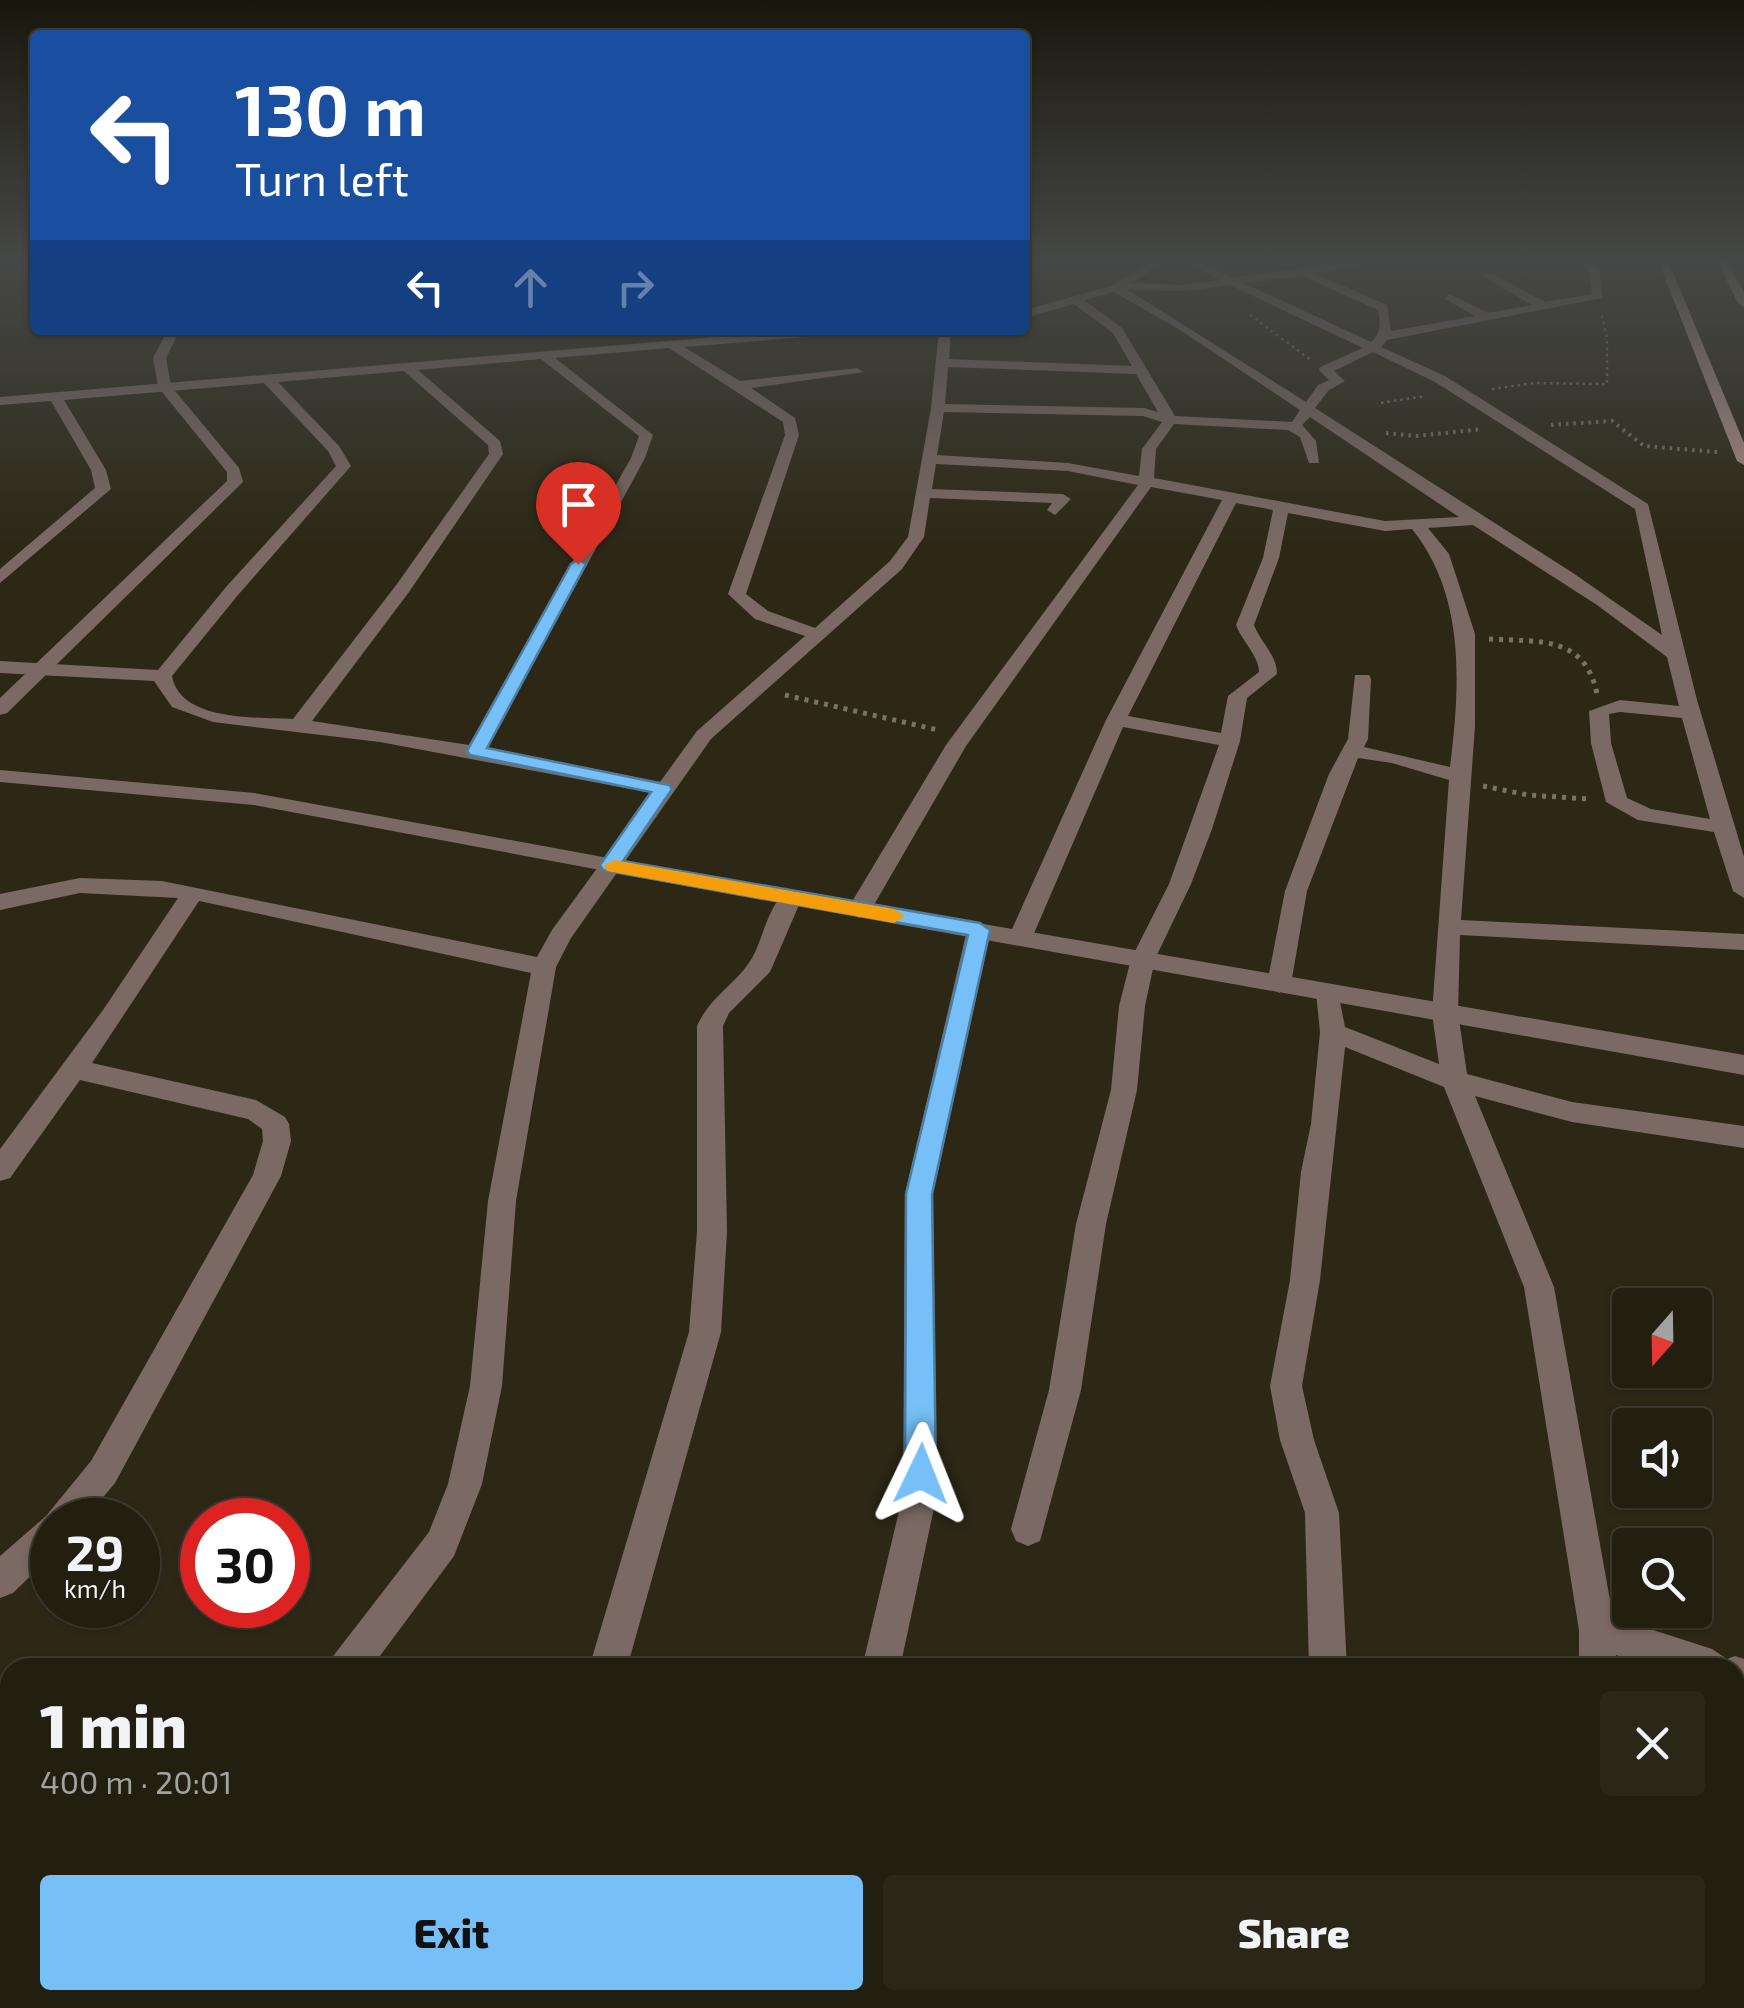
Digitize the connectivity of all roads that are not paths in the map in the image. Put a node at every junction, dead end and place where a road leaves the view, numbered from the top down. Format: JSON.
{"nodes":[{"id":1,"x":159,"y":357,"type":"edge"},
{"id":2,"x":534,"y":357,"type":"edge"},
{"id":3,"x":544,"y":357,"type":"edge"},
{"id":4,"x":692,"y":357,"type":"edge"},
{"id":5,"x":944,"y":357,"type":"edge"},
{"id":6,"x":1132,"y":357,"type":"edge"},
{"id":7,"x":1228,"y":357,"type":"edge"},
{"id":8,"x":1347,"y":357,"type":"edge"},
{"id":9,"x":1404,"y":357,"type":"edge"},
{"id":10,"x":1701,"y":357,"type":"edge"},
{"id":11,"x":944,"y":362,"type":"junction"},
{"id":12,"x":407,"y":367,"type":"junction"},
{"id":13,"x":1140,"y":370,"type":"junction"},
{"id":14,"x":857,"y":372,"type":"dead end"},
{"id":15,"x":268,"y":379,"type":"junction"},
{"id":16,"x":738,"y":385,"type":"junction"},
{"id":17,"x":165,"y":387,"type":"junction"},
{"id":18,"x":56,"y":397,"type":"junction"},
{"id":19,"x":0,"y":401,"type":"edge"},
{"id":20,"x":938,"y":408,"type":"junction"},
{"id":21,"x":1306,"y":410,"type":"junction"},
{"id":22,"x":1170,"y":420,"type":"junction"},
{"id":23,"x":1293,"y":426,"type":"junction"},
{"id":24,"x":928,"y":458,"type":"junction"},
{"id":25,"x":1742,"y":458,"type":"edge"},
{"id":26,"x":1314,"y":460,"type":"dead end"},
{"id":27,"x":1087,"y":471,"type":"junction"},
{"id":28,"x":1146,"y":484,"type":"junction"},
{"id":29,"x":923,"y":493,"type":"junction"},
{"id":30,"x":1230,"y":500,"type":"junction"},
{"id":31,"x":1281,"y":510,"type":"junction"},
{"id":32,"x":1480,"y":520,"type":"junction"},
{"id":33,"x":1418,"y":526,"type":"junction"},
{"id":34,"x":0,"y":578,"type":"edge"},
{"id":35,"x":816,"y":634,"type":"junction"},
{"id":36,"x":1674,"y":653,"type":"junction"},
{"id":37,"x":0,"y":667,"type":"edge"},
{"id":38,"x":42,"y":669,"type":"junction"},
{"id":39,"x":163,"y":676,"type":"junction"},
{"id":40,"x":1362,"y":679,"type":"dead end"},
{"id":41,"x":0,"y":709,"type":"edge"},
{"id":42,"x":1691,"y":714,"type":"junction"},
{"id":43,"x":1116,"y":720,"type":"junction"},
{"id":44,"x":300,"y":724,"type":"junction"},
{"id":45,"x":1230,"y":741,"type":"junction"},
{"id":46,"x":1350,"y":750,"type":"junction"},
{"id":47,"x":476,"y":751,"type":"junction"},
{"id":48,"x":0,"y":776,"type":"edge"},
{"id":49,"x":1458,"y":776,"type":"junction"},
{"id":50,"x":662,"y":789,"type":"junction"},
{"id":51,"x":1722,"y":828,"type":"junction"},
{"id":52,"x":610,"y":865,"type":"junction"},
{"id":53,"x":1744,"y":891,"type":"edge"},
{"id":54,"x":192,"y":894,"type":"junction"},
{"id":55,"x":792,"y":898,"type":"junction"},
{"id":56,"x":0,"y":902,"type":"edge"},
{"id":57,"x":859,"y":910,"type":"junction"},
{"id":58,"x":1449,"y":927,"type":"junction"},
{"id":59,"x":980,"y":930,"type":"junction"},
{"id":60,"x":1020,"y":938,"type":"junction"},
{"id":61,"x":1744,"y":942,"type":"edge"},
{"id":62,"x":1143,"y":959,"type":"junction"},
{"id":63,"x":544,"y":967,"type":"junction"},
{"id":64,"x":1279,"y":984,"type":"junction"},
{"id":65,"x":1328,"y":992,"type":"junction"},
{"id":66,"x":1445,"y":1012,"type":"junction"},
{"id":67,"x":1333,"y":1032,"type":"junction"},
{"id":68,"x":1744,"y":1064,"type":"edge"},
{"id":69,"x":74,"y":1069,"type":"junction"},
{"id":70,"x":1455,"y":1081,"type":"junction"},
{"id":71,"x":1744,"y":1137,"type":"edge"},
{"id":72,"x":0,"y":1170,"type":"edge"},
{"id":73,"x":81,"y":1498,"type":"edge"},
{"id":74,"x":1028,"y":1529,"type":"dead end"},
{"id":75,"x":30,"y":1551,"type":"edge"},
{"id":76,"x":0,"y":1580,"type":"edge"},
{"id":77,"x":1596,"y":1630,"type":"junction"},
{"id":78,"x":360,"y":1658,"type":"edge"},
{"id":79,"x":611,"y":1658,"type":"edge"},
{"id":80,"x":884,"y":1658,"type":"edge"},
{"id":81,"x":1328,"y":1658,"type":"edge"},
{"id":82,"x":1597,"y":1658,"type":"edge"},
{"id":83,"x":1681,"y":1658,"type":"edge"}],
"edges":[{"from":1,"to":17,"type":"street"},
{"from":2,"to":12,"type":"street"},
{"from":3,"to":47,"type":"street"},
{"from":4,"to":16,"type":"street"},
{"from":5,"to":11,"type":"street"},
{"from":6,"to":13,"type":"street"},
{"from":7,"to":21,"type":"street"},
{"from":8,"to":21,"type":"street"},
{"from":9,"to":36,"type":"street"},
{"from":10,"to":25,"type":"main road"},
{"from":11,"to":13,"type":"street"},
{"from":11,"to":20,"type":"street"},
{"from":12,"to":15,"type":"street"},
{"from":12,"to":44,"type":"street"},
{"from":13,"to":22,"type":"street"},
{"from":14,"to":16,"type":"street"},
{"from":15,"to":17,"type":"street"},
{"from":15,"to":39,"type":"street"},
{"from":16,"to":35,"type":"street"},
{"from":17,"to":18,"type":"street"},
{"from":17,"to":38,"type":"street"},
{"from":18,"to":19,"type":"street"},
{"from":18,"to":34,"type":"street"},
{"from":20,"to":22,"type":"street"},
{"from":20,"to":24,"type":"street"},
{"from":21,"to":23,"type":"street"},
{"from":21,"to":32,"type":"street"},
{"from":22,"to":23,"type":"street"},
{"from":22,"to":28,"type":"street"},
{"from":23,"to":26,"type":"street"},
{"from":24,"to":27,"type":"street"},
{"from":24,"to":29,"type":"street"},
{"from":27,"to":28,"type":"street"},
{"from":27,"to":29,"type":"street"},
{"from":28,"to":30,"type":"street"},
{"from":28,"to":57,"type":"street"},
{"from":29,"to":35,"type":"street"},
{"from":30,"to":31,"type":"street"},
{"from":30,"to":43,"type":"street"},
{"from":31,"to":33,"type":"street"},
{"from":31,"to":45,"type":"street"},
{"from":32,"to":33,"type":"street"},
{"from":32,"to":36,"type":"street"},
{"from":33,"to":49,"type":"street"},
{"from":35,"to":50,"type":"street"},
{"from":36,"to":42,"type":"street"},
{"from":37,"to":38,"type":"street"},
{"from":38,"to":39,"type":"street"},
{"from":38,"to":41,"type":"street"},
{"from":39,"to":44,"type":"street"},
{"from":40,"to":46,"type":"street"},
{"from":42,"to":51,"type":"street"},
{"from":42,"to":51,"type":"street"},
{"from":43,"to":45,"type":"street"},
{"from":43,"to":60,"type":"street"},
{"from":44,"to":47,"type":"street"},
{"from":45,"to":62,"type":"street"},
{"from":46,"to":49,"type":"street"},
{"from":46,"to":64,"type":"street"},
{"from":47,"to":50,"type":"street"},
{"from":48,"to":52,"type":"street"},
{"from":49,"to":58,"type":"street"},
{"from":50,"to":52,"type":"street"},
{"from":51,"to":53,"type":"street"},
{"from":52,"to":55,"type":"street"},
{"from":52,"to":63,"type":"street"},
{"from":54,"to":56,"type":"street"},
{"from":54,"to":63,"type":"street"},
{"from":54,"to":69,"type":"street"},
{"from":55,"to":57,"type":"street"},
{"from":55,"to":79,"type":"street"},
{"from":57,"to":59,"type":"street"},
{"from":58,"to":61,"type":"street"},
{"from":58,"to":66,"type":"street"},
{"from":59,"to":60,"type":"street"},
{"from":59,"to":80,"type":"street"},
{"from":60,"to":62,"type":"street"},
{"from":62,"to":64,"type":"street"},
{"from":62,"to":74,"type":"street"},
{"from":63,"to":78,"type":"street"},
{"from":64,"to":65,"type":"street"},
{"from":65,"to":66,"type":"street"},
{"from":65,"to":67,"type":"street"},
{"from":66,"to":68,"type":"street"},
{"from":66,"to":70,"type":"street"},
{"from":67,"to":70,"type":"street"},
{"from":67,"to":81,"type":"street"},
{"from":69,"to":72,"type":"street"},
{"from":69,"to":73,"type":"street"},
{"from":70,"to":71,"type":"street"},
{"from":70,"to":77,"type":"street"},
{"from":75,"to":76,"type":"street"},
{"from":77,"to":82,"type":"street"},
{"from":77,"to":83,"type":"street"}]}
